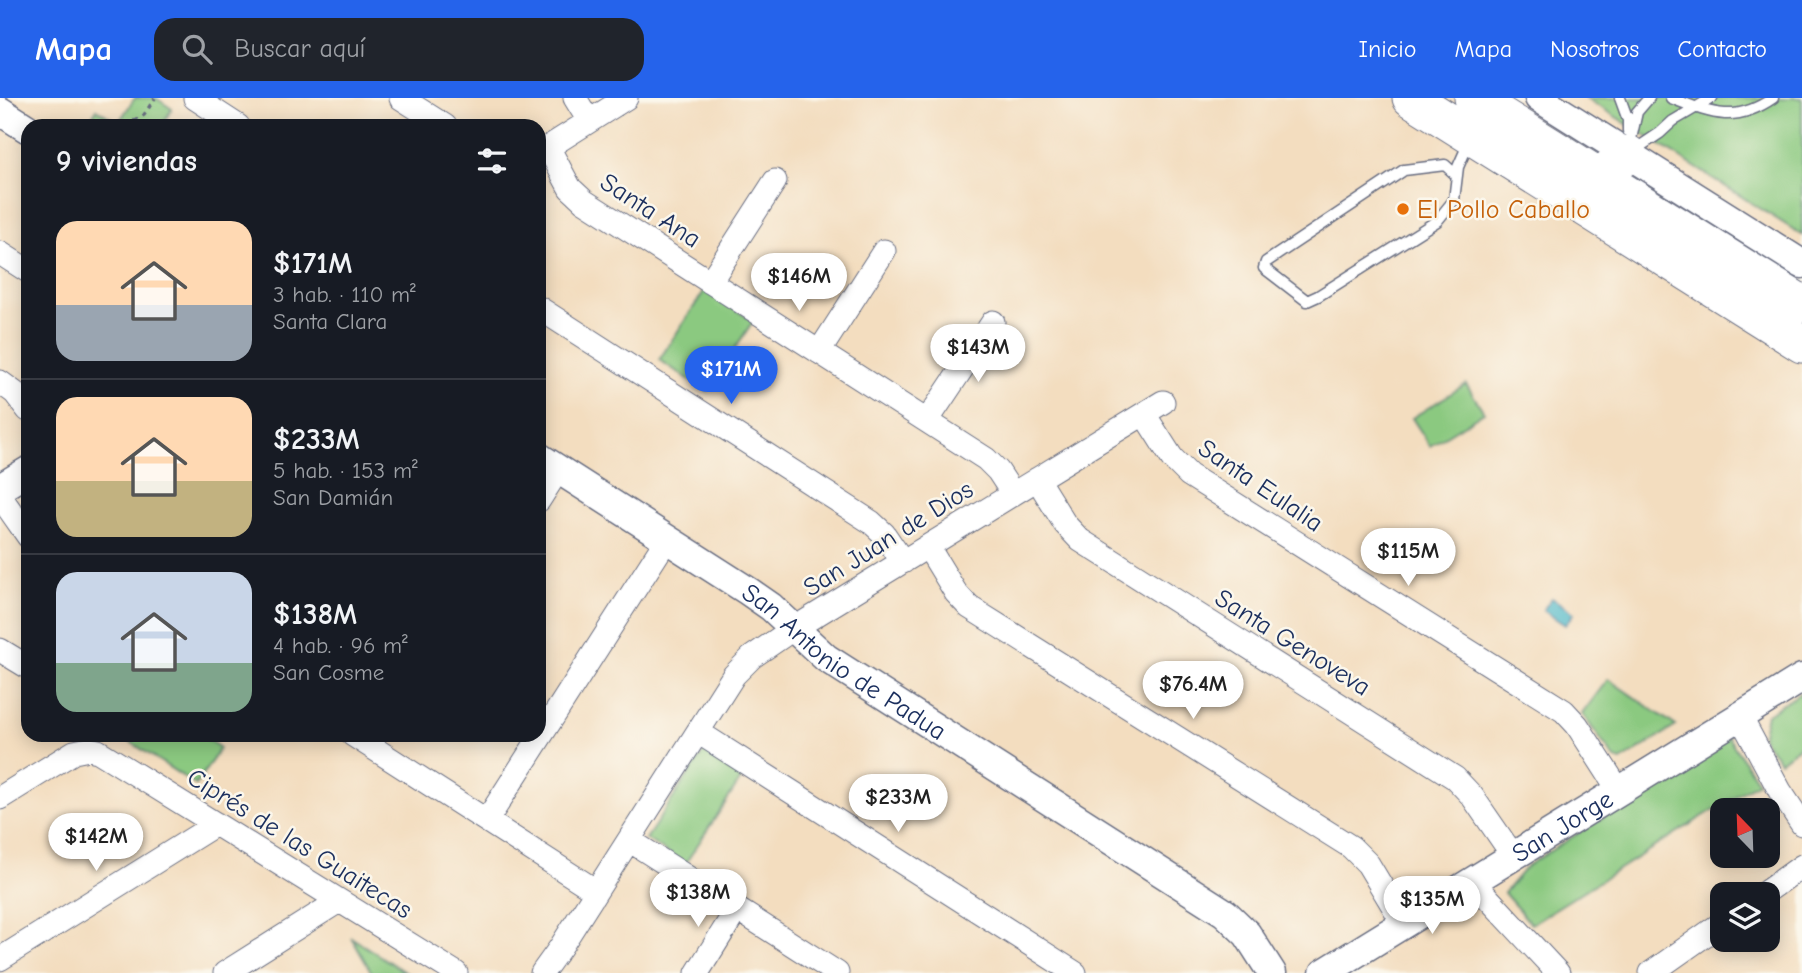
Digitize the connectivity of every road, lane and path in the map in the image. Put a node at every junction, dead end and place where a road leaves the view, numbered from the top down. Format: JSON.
{"nodes":[{"id":1,"x":155,"y":98,"type":"edge"},
{"id":2,"x":195,"y":98,"type":"edge"},
{"id":3,"x":401,"y":98,"type":"edge"},
{"id":4,"x":575,"y":98,"type":"edge"},
{"id":5,"x":626,"y":98,"type":"edge"},
{"id":6,"x":1411,"y":98,"type":"edge"},
{"id":7,"x":1473,"y":98,"type":"edge"},
{"id":8,"x":1539,"y":98,"type":"edge"},
{"id":9,"x":1620,"y":98,"type":"edge"},
{"id":10,"x":1649,"y":98,"type":"edge"},
{"id":11,"x":1671,"y":98,"type":"edge"},
{"id":12,"x":1712,"y":98,"type":"edge"},
{"id":13,"x":1773,"y":98,"type":"edge"},
{"id":14,"x":1696,"y":108,"type":"junction"},
{"id":15,"x":0,"y":111,"type":"edge"},
{"id":16,"x":137,"y":119,"type":"edge"},
{"id":17,"x":227,"y":119,"type":"edge"},
{"id":18,"x":434,"y":119,"type":"edge"},
{"id":19,"x":589,"y":121,"type":"junction"},
{"id":20,"x":21,"y":124,"type":"edge"},
{"id":21,"x":1471,"y":136,"type":"junction"},
{"id":22,"x":546,"y":149,"type":"edge"},
{"id":23,"x":546,"y":153,"type":"edge"},
{"id":24,"x":1628,"y":154,"type":"junction"},
{"id":25,"x":1457,"y":176,"type":"junction"},
{"id":26,"x":1598,"y":178,"type":"junction"},
{"id":27,"x":1540,"y":180,"type":"junction"},
{"id":28,"x":775,"y":181,"type":"dead end"},
{"id":29,"x":884,"y":251,"type":"dead end"},
{"id":30,"x":0,"y":253,"type":"edge"},
{"id":31,"x":1802,"y":264,"type":"edge"},
{"id":32,"x":21,"y":266,"type":"edge"},
{"id":33,"x":710,"y":282,"type":"junction"},
{"id":34,"x":1802,"y":304,"type":"edge"},
{"id":35,"x":546,"y":313,"type":"edge"},
{"id":36,"x":993,"y":322,"type":"dead end"},
{"id":37,"x":1802,"y":344,"type":"edge"},
{"id":38,"x":819,"y":352,"type":"junction"},
{"id":39,"x":0,"y":382,"type":"edge"},
{"id":40,"x":21,"y":401,"type":"edge"},
{"id":41,"x":1154,"y":408,"type":"joint"},
{"id":42,"x":927,"y":421,"type":"junction"},
{"id":43,"x":549,"y":463,"type":"edge"},
{"id":44,"x":21,"y":475,"type":"edge"},
{"id":45,"x":1037,"y":479,"type":"junction"},
{"id":46,"x":0,"y":488,"type":"edge"},
{"id":47,"x":1013,"y":494,"type":"junction"},
{"id":48,"x":0,"y":496,"type":"edge"},
{"id":49,"x":21,"y":526,"type":"edge"},
{"id":50,"x":667,"y":539,"type":"junction"},
{"id":51,"x":928,"y":547,"type":"junction"},
{"id":52,"x":903,"y":562,"type":"junction"},
{"id":53,"x":793,"y":629,"type":"junction"},
{"id":54,"x":0,"y":650,"type":"edge"},
{"id":55,"x":21,"y":663,"type":"edge"},
{"id":56,"x":1802,"y":678,"type":"edge"},
{"id":57,"x":1741,"y":718,"type":"junction"},
{"id":58,"x":546,"y":727,"type":"edge"},
{"id":59,"x":698,"y":732,"type":"junction"},
{"id":60,"x":88,"y":742,"type":"edge"},
{"id":61,"x":536,"y":742,"type":"edge"},
{"id":62,"x":384,"y":743,"type":"edge"},
{"id":63,"x":1620,"y":792,"type":"junction"},
{"id":64,"x":0,"y":797,"type":"edge"},
{"id":65,"x":486,"y":820,"type":"junction"},
{"id":66,"x":216,"y":824,"type":"junction"},
{"id":67,"x":1802,"y":824,"type":"edge"},
{"id":68,"x":629,"y":840,"type":"junction"},
{"id":69,"x":1514,"y":857,"type":"junction"},
{"id":70,"x":1802,"y":866,"type":"edge"},
{"id":71,"x":1473,"y":882,"type":"junction"},
{"id":72,"x":1780,"y":882,"type":"edge"},
{"id":73,"x":596,"y":891,"type":"junction"},
{"id":74,"x":340,"y":901,"type":"junction"},
{"id":75,"x":737,"y":909,"type":"junction"},
{"id":76,"x":1404,"y":924,"type":"junction"},
{"id":77,"x":1710,"y":931,"type":"edge"},
{"id":78,"x":0,"y":959,"type":"edge"},
{"id":79,"x":1341,"y":969,"type":"edge"},
{"id":80,"x":225,"y":973,"type":"edge"},
{"id":81,"x":456,"y":973,"type":"edge"},
{"id":82,"x":542,"y":973,"type":"edge"},
{"id":83,"x":697,"y":973,"type":"edge"},
{"id":84,"x":837,"y":973,"type":"edge"},
{"id":85,"x":1075,"y":973,"type":"edge"},
{"id":86,"x":1272,"y":973,"type":"edge"},
{"id":87,"x":1558,"y":973,"type":"edge"},
{"id":88,"x":1651,"y":973,"type":"edge"}],
"edges":[{"from":1,"to":16,"type":"path"},
{"from":2,"to":17,"type":"street"},
{"from":3,"to":18,"type":"street"},
{"from":4,"to":19,"type":"street"},
{"from":5,"to":19,"type":"street"},
{"from":6,"to":21,"type":"main road"},
{"from":7,"to":26,"type":"main road"},
{"from":8,"to":24,"type":"street"},
{"from":9,"to":24,"type":"lane"},
{"from":10,"to":24,"type":"lane"},
{"from":11,"to":14,"type":"lane"},
{"from":12,"to":14,"type":"lane"},
{"from":13,"to":14,"type":"lane"},
{"from":14,"to":24,"type":"lane"},
{"from":15,"to":20,"type":"street"},
{"from":19,"to":22,"type":"street"},
{"from":21,"to":25,"type":"lane"},
{"from":21,"to":27,"type":"main road"},
{"from":23,"to":33,"type":"street","name":"Santa Ana"},
{"from":24,"to":26,"type":"main road"},
{"from":24,"to":31,"type":"street"},
{"from":25,"to":25,"type":"lane"},
{"from":26,"to":27,"type":"main road"},
{"from":26,"to":34,"type":"main road"},
{"from":27,"to":37,"type":"main road"},
{"from":28,"to":33,"type":"street"},
{"from":29,"to":38,"type":"street"},
{"from":30,"to":32,"type":"street"},
{"from":33,"to":38,"type":"street","name":"Santa Ana"},
{"from":35,"to":52,"type":"street"},
{"from":36,"to":42,"type":"street"},
{"from":38,"to":42,"type":"street","name":"Santa Ana"},
{"from":39,"to":40,"type":"street"},
{"from":41,"to":45,"type":"street","name":"San Juan de Dios"},
{"from":41,"to":63,"type":"street","name":"Santa Eulalia"},
{"from":42,"to":47,"type":"street","name":"Santa Ana"},
{"from":43,"to":50,"type":"street","name":"San Antonio de Padua"},
{"from":44,"to":46,"type":"street"},
{"from":45,"to":47,"type":"street","name":"San Juan de Dios"},
{"from":45,"to":69,"type":"street","name":"Santa Genoveva"},
{"from":47,"to":51,"type":"street","name":"San Juan de Dios"},
{"from":48,"to":49,"type":"street"},
{"from":50,"to":53,"type":"street","name":"San Antonio de Padua"},
{"from":50,"to":58,"type":"street"},
{"from":51,"to":52,"type":"street","name":"San Juan de Dios"},
{"from":51,"to":76,"type":"street"},
{"from":52,"to":53,"type":"street","name":"San Juan de Dios"},
{"from":53,"to":59,"type":"street","name":"San Juan de Dios"},
{"from":53,"to":86,"type":"street","name":"San Antonio de Padua"},
{"from":54,"to":55,"type":"street"},
{"from":56,"to":57,"type":"street","name":"San Jorge"},
{"from":57,"to":63,"type":"street","name":"San Jorge"},
{"from":57,"to":67,"type":"street"},
{"from":59,"to":68,"type":"street","name":"San Juan de Dios"},
{"from":59,"to":85,"type":"street"},
{"from":60,"to":64,"type":"street"},
{"from":60,"to":66,"type":"street","name":"Ciprés de las Guaitecas"},
{"from":61,"to":65,"type":"street"},
{"from":62,"to":65,"type":"street"},
{"from":63,"to":69,"type":"street","name":"San Jorge"},
{"from":65,"to":73,"type":"street"},
{"from":66,"to":74,"type":"street","name":"Ciprés de las Guaitecas"},
{"from":66,"to":78,"type":"street"},
{"from":68,"to":73,"type":"street","name":"San Juan de Dios"},
{"from":68,"to":75,"type":"street"},
{"from":69,"to":71,"type":"street","name":"San Jorge"},
{"from":70,"to":72,"type":"street"},
{"from":71,"to":76,"type":"street","name":"San Jorge"},
{"from":71,"to":87,"type":"street"},
{"from":73,"to":82,"type":"street","name":"San Juan de Dios"},
{"from":74,"to":80,"type":"street"},
{"from":74,"to":81,"type":"street","name":"Ciprés de las Guaitecas"},
{"from":75,"to":83,"type":"street"},
{"from":75,"to":84,"type":"street"},
{"from":76,"to":79,"type":"street","name":"San Jorge"},
{"from":77,"to":88,"type":"street"}]}
